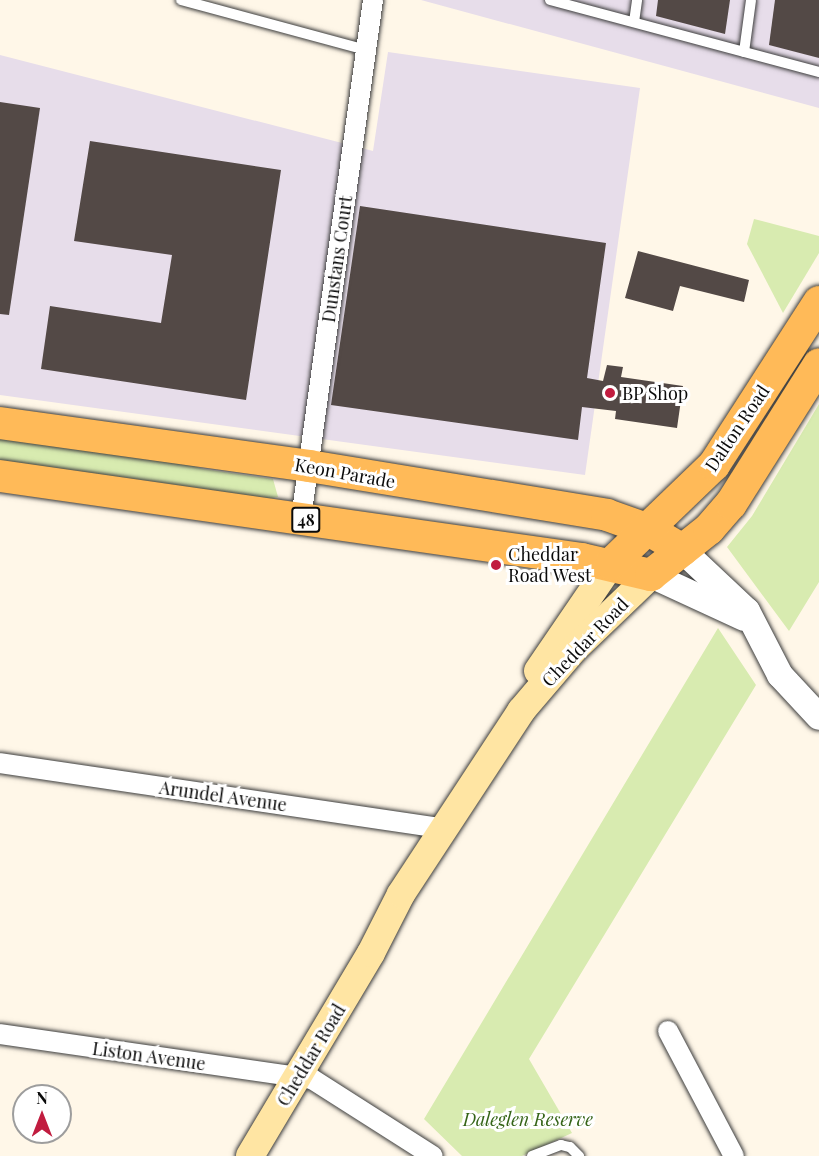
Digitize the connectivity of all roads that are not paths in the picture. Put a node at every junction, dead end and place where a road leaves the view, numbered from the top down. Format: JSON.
{"nodes":[{"id":1,"x":181,"y":0,"type":"edge"},
{"id":2,"x":373,"y":0,"type":"edge"},
{"id":3,"x":550,"y":0,"type":"edge"},
{"id":4,"x":637,"y":0,"type":"edge"},
{"id":5,"x":751,"y":0,"type":"edge"},
{"id":6,"x":634,"y":22,"type":"junction"},
{"id":7,"x":366,"y":50,"type":"junction"},
{"id":8,"x":744,"y":52,"type":"junction"},
{"id":9,"x":819,"y":72,"type":"edge"},
{"id":10,"x":819,"y":302,"type":"edge"},
{"id":11,"x":819,"y":364,"type":"edge"},
{"id":12,"x":0,"y":423,"type":"edge"},
{"id":13,"x":309,"y":466,"type":"junction"},
{"id":14,"x":0,"y":476,"type":"edge"},
{"id":15,"x":301,"y":519,"type":"junction"},
{"id":16,"x":649,"y":530,"type":"junction"},
{"id":17,"x":682,"y":550,"type":"junction"},
{"id":18,"x":611,"y":564,"type":"junction"},
{"id":19,"x":651,"y":575,"type":"junction"},
{"id":20,"x":758,"y":629,"type":"junction"},
{"id":21,"x":521,"y":711,"type":"junction"},
{"id":22,"x":819,"y":717,"type":"edge"},
{"id":23,"x":0,"y":763,"type":"edge"},
{"id":24,"x":446,"y":829,"type":"junction"},
{"id":25,"x":669,"y":1032,"type":"dead end"},
{"id":26,"x":0,"y":1034,"type":"edge"},
{"id":27,"x":297,"y":1078,"type":"junction"},
{"id":28,"x":250,"y":1156,"type":"edge"},
{"id":29,"x":433,"y":1156,"type":"edge"},
{"id":30,"x":532,"y":1156,"type":"edge"},
{"id":31,"x":579,"y":1156,"type":"edge"},
{"id":32,"x":734,"y":1156,"type":"edge"}],
"edges":[{"from":1,"to":7,"type":"lane"},
{"from":2,"to":7,"type":"street","name":"Dunstans Court"},
{"from":3,"to":6,"type":"lane"},
{"from":4,"to":6,"type":"lane"},
{"from":5,"to":8,"type":"lane"},
{"from":6,"to":8,"type":"lane"},
{"from":7,"to":13,"type":"street","name":"Dunstans Court"},
{"from":8,"to":9,"type":"lane"},
{"from":10,"to":16,"type":"main road","name":"Dalton Road"},
{"from":11,"to":17,"type":"main road","name":"Dalton Road"},
{"from":12,"to":13,"type":"main road","name":"Keon Parade"},
{"from":13,"to":15,"type":"street","name":"Dunstans Court"},
{"from":13,"to":16,"type":"main road","name":"Keon Parade"},
{"from":14,"to":15,"type":"main road","number":"48"},
{"from":15,"to":18,"type":"main road","number":"48"},
{"from":16,"to":17,"type":"main road","name":"Keon Parade"},
{"from":16,"to":18,"type":"main road","name":"Dalton Road"},
{"from":17,"to":19,"type":"main road","name":"Dalton Road"},
{"from":17,"to":20,"type":"street"},
{"from":18,"to":19,"type":"main road","number":"48"},
{"from":18,"to":21,"type":"main road","name":"Cheddar Road"},
{"from":19,"to":20,"type":"street"},
{"from":19,"to":21,"type":"main road","name":"Cheddar Road"},
{"from":20,"to":22,"type":"street"},
{"from":21,"to":24,"type":"main road","name":"Cheddar Road"},
{"from":23,"to":24,"type":"street","name":"Arundel Avenue"},
{"from":24,"to":27,"type":"main road","name":"Cheddar Road"},
{"from":25,"to":32,"type":"street"},
{"from":26,"to":27,"type":"street","name":"Liston Avenue"},
{"from":27,"to":28,"type":"main road","name":"Cheddar Road"},
{"from":27,"to":29,"type":"street","name":"Liston Avenue"},
{"from":30,"to":31,"type":"lane"}]}
